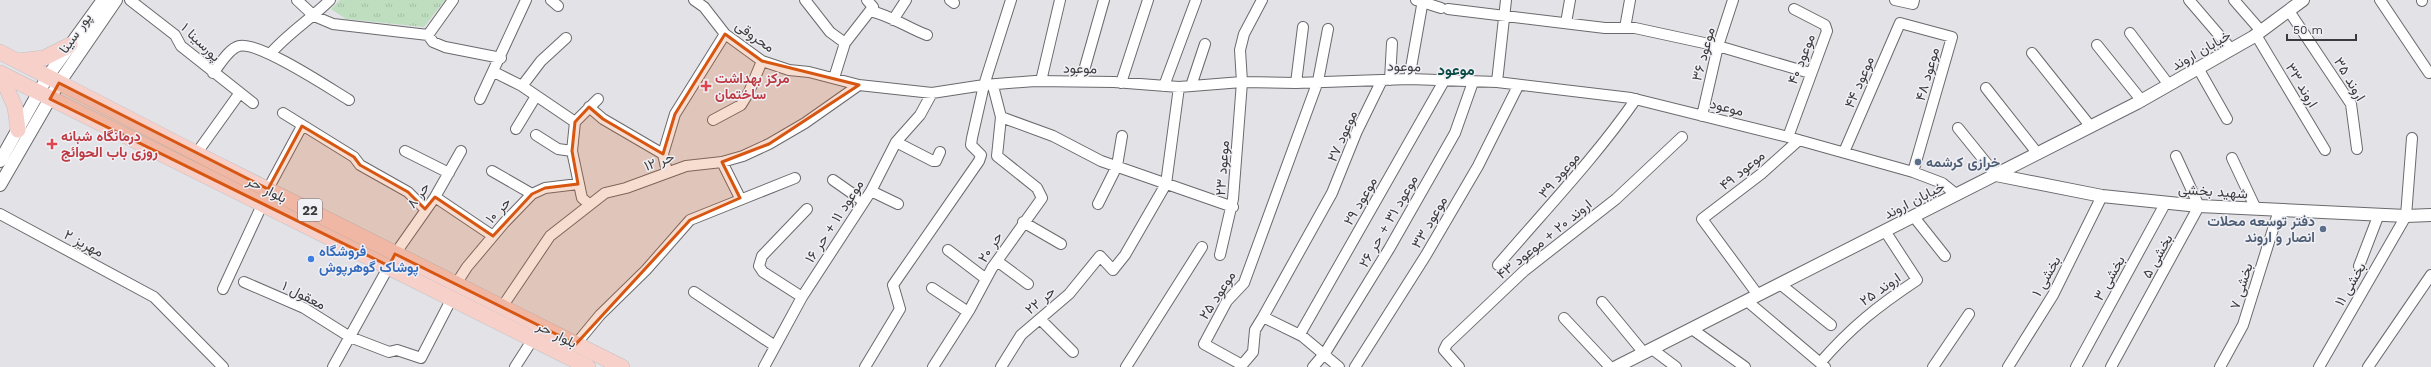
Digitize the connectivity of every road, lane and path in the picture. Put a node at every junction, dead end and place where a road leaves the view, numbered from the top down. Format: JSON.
{"nodes":[{"id":1,"x":103,"y":0,"type":"edge"},
{"id":2,"x":116,"y":0,"type":"edge"},
{"id":3,"x":130,"y":0,"type":"edge"},
{"id":4,"x":297,"y":0,"type":"edge"},
{"id":5,"x":330,"y":0,"type":"edge"},
{"id":6,"x":453,"y":0,"type":"edge"},
{"id":7,"x":526,"y":0,"type":"edge"},
{"id":8,"x":694,"y":0,"type":"edge"},
{"id":9,"x":805,"y":0,"type":"edge"},
{"id":10,"x":906,"y":0,"type":"edge"},
{"id":11,"x":1011,"y":0,"type":"edge"},
{"id":12,"x":1060,"y":0,"type":"edge"},
{"id":13,"x":1104,"y":0,"type":"edge"},
{"id":14,"x":1148,"y":0,"type":"edge"},
{"id":15,"x":1196,"y":0,"type":"edge"},
{"id":16,"x":1262,"y":0,"type":"edge"},
{"id":17,"x":1506,"y":0,"type":"edge"},
{"id":18,"x":1570,"y":0,"type":"edge"},
{"id":19,"x":1630,"y":0,"type":"edge"},
{"id":20,"x":1733,"y":0,"type":"edge"},
{"id":21,"x":1895,"y":0,"type":"edge"},
{"id":22,"x":1914,"y":0,"type":"edge"},
{"id":23,"x":2189,"y":0,"type":"edge"},
{"id":24,"x":2234,"y":0,"type":"edge"},
{"id":25,"x":2380,"y":0,"type":"edge"},
{"id":26,"x":1421,"y":1,"type":"edge"},
{"id":27,"x":2294,"y":4,"type":"edge"},
{"id":28,"x":870,"y":6,"type":"edge"},
{"id":29,"x":1794,"y":9,"type":"dead end"},
{"id":30,"x":314,"y":16,"type":"junction"},
{"id":31,"x":1504,"y":16,"type":"junction"},
{"id":32,"x":893,"y":20,"type":"junction"},
{"id":33,"x":1566,"y":23,"type":"junction"},
{"id":34,"x":1900,"y":23,"type":"joint"},
{"id":35,"x":1304,"y":27,"type":"dead end"},
{"id":36,"x":1328,"y":28,"type":"dead end"},
{"id":37,"x":1625,"y":28,"type":"junction"},
{"id":38,"x":2130,"y":32,"type":"dead end"},
{"id":39,"x":2258,"y":33,"type":"junction"},
{"id":40,"x":428,"y":34,"type":"junction"},
{"id":41,"x":725,"y":34,"type":"junction"},
{"id":42,"x":927,"y":35,"type":"dead end"},
{"id":43,"x":566,"y":38,"type":"dead end"},
{"id":44,"x":845,"y":43,"type":"junction"},
{"id":45,"x":1392,"y":43,"type":"dead end"},
{"id":46,"x":1205,"y":44,"type":"dead end"},
{"id":47,"x":70,"y":45,"type":"junction"},
{"id":48,"x":2097,"y":45,"type":"dead end"},
{"id":49,"x":1718,"y":46,"type":"junction"},
{"id":50,"x":2231,"y":49,"type":"junction"},
{"id":51,"x":0,"y":52,"type":"edge"},
{"id":52,"x":2032,"y":53,"type":"dead end"},
{"id":53,"x":270,"y":54,"type":"junction"},
{"id":54,"x":501,"y":58,"type":"junction"},
{"id":55,"x":18,"y":61,"type":"junction"},
{"id":56,"x":762,"y":61,"type":"junction"},
{"id":57,"x":2198,"y":68,"type":"junction"},
{"id":58,"x":494,"y":72,"type":"junction"},
{"id":59,"x":0,"y":73,"type":"edge"},
{"id":60,"x":213,"y":73,"type":"junction"},
{"id":61,"x":1810,"y":73,"type":"junction"},
{"id":62,"x":2429,"y":73,"type":"dead end"},
{"id":63,"x":834,"y":78,"type":"junction"},
{"id":64,"x":53,"y":79,"type":"junction"},
{"id":65,"x":1409,"y":79,"type":"junction"},
{"id":66,"x":1386,"y":80,"type":"junction"},
{"id":67,"x":1081,"y":81,"type":"junction"},
{"id":68,"x":1318,"y":81,"type":"junction"},
{"id":69,"x":1444,"y":81,"type":"junction"},
{"id":70,"x":1041,"y":82,"type":"junction"},
{"id":71,"x":1242,"y":82,"type":"junction"},
{"id":72,"x":1473,"y":82,"type":"junction"},
{"id":73,"x":1497,"y":82,"type":"junction"},
{"id":74,"x":1122,"y":83,"type":"junction"},
{"id":75,"x":1296,"y":83,"type":"junction"},
{"id":76,"x":859,"y":85,"type":"junction"},
{"id":77,"x":988,"y":85,"type":"junction"},
{"id":78,"x":2169,"y":85,"type":"junction"},
{"id":79,"x":522,"y":86,"type":"junction"},
{"id":80,"x":1164,"y":86,"type":"junction"},
{"id":81,"x":1192,"y":86,"type":"junction"},
{"id":82,"x":1518,"y":86,"type":"junction"},
{"id":83,"x":1179,"y":87,"type":"junction"},
{"id":84,"x":1986,"y":88,"type":"dead end"},
{"id":85,"x":932,"y":93,"type":"junction"},
{"id":86,"x":239,"y":94,"type":"junction"},
{"id":87,"x":44,"y":96,"type":"junction"},
{"id":88,"x":536,"y":96,"type":"junction"},
{"id":89,"x":480,"y":99,"type":"dead end"},
{"id":90,"x":598,"y":99,"type":"dead end"},
{"id":91,"x":1636,"y":99,"type":"junction"},
{"id":92,"x":349,"y":100,"type":"dead end"},
{"id":93,"x":2142,"y":101,"type":"junction"},
{"id":94,"x":253,"y":103,"type":"dead end"},
{"id":95,"x":589,"y":107,"type":"junction"},
{"id":96,"x":283,"y":113,"type":"dead end"},
{"id":97,"x":1702,"y":116,"type":"junction"},
{"id":98,"x":1001,"y":117,"type":"junction"},
{"id":99,"x":2227,"y":118,"type":"dead end"},
{"id":100,"x":713,"y":120,"type":"dead end"},
{"id":101,"x":575,"y":122,"type":"junction"},
{"id":102,"x":302,"y":126,"type":"junction"},
{"id":103,"x":2091,"y":127,"type":"junction"},
{"id":104,"x":1958,"y":128,"type":"dead end"},
{"id":105,"x":516,"y":129,"type":"dead end"},
{"id":106,"x":18,"y":130,"type":"junction"},
{"id":107,"x":536,"y":136,"type":"dead end"},
{"id":108,"x":1122,"y":136,"type":"dead end"},
{"id":109,"x":1682,"y":137,"type":"dead end"},
{"id":110,"x":1788,"y":137,"type":"junction"},
{"id":111,"x":2412,"y":138,"type":"dead end"},
{"id":112,"x":1799,"y":140,"type":"junction"},
{"id":113,"x":896,"y":142,"type":"junction"},
{"id":114,"x":201,"y":146,"type":"dead end"},
{"id":115,"x":2358,"y":149,"type":"dead end"},
{"id":116,"x":2325,"y":150,"type":"dead end"},
{"id":117,"x":405,"y":151,"type":"dead end"},
{"id":118,"x":461,"y":151,"type":"dead end"},
{"id":119,"x":572,"y":151,"type":"junction"},
{"id":120,"x":940,"y":152,"type":"dead end"},
{"id":121,"x":1844,"y":152,"type":"junction"},
{"id":122,"x":663,"y":154,"type":"junction"},
{"id":123,"x":2038,"y":154,"type":"junction"},
{"id":124,"x":2176,"y":156,"type":"dead end"},
{"id":125,"x":2232,"y":158,"type":"dead end"},
{"id":126,"x":0,"y":161,"type":"edge"},
{"id":127,"x":722,"y":162,"type":"junction"},
{"id":128,"x":1117,"y":166,"type":"junction"},
{"id":129,"x":492,"y":171,"type":"dead end"},
{"id":130,"x":667,"y":172,"type":"junction"},
{"id":131,"x":1913,"y":172,"type":"junction"},
{"id":132,"x":449,"y":173,"type":"junction"},
{"id":133,"x":1996,"y":175,"type":"junction"},
{"id":134,"x":796,"y":178,"type":"dead end"},
{"id":135,"x":833,"y":180,"type":"dead end"},
{"id":136,"x":578,"y":184,"type":"junction"},
{"id":137,"x":1166,"y":184,"type":"junction"},
{"id":138,"x":0,"y":185,"type":"edge"},
{"id":139,"x":268,"y":189,"type":"junction"},
{"id":140,"x":871,"y":191,"type":"junction"},
{"id":141,"x":532,"y":194,"type":"junction"},
{"id":142,"x":1957,"y":195,"type":"junction"},
{"id":143,"x":2102,"y":196,"type":"junction"},
{"id":144,"x":435,"y":197,"type":"junction"},
{"id":145,"x":740,"y":198,"type":"junction"},
{"id":146,"x":863,"y":200,"type":"junction"},
{"id":147,"x":2166,"y":202,"type":"junction"},
{"id":148,"x":589,"y":204,"type":"junction"},
{"id":149,"x":898,"y":204,"type":"dead end"},
{"id":150,"x":1098,"y":204,"type":"dead end"},
{"id":151,"x":262,"y":205,"type":"junction"},
{"id":152,"x":2199,"y":206,"type":"junction"},
{"id":153,"x":1233,"y":207,"type":"junction"},
{"id":154,"x":424,"y":209,"type":"junction"},
{"id":155,"x":807,"y":209,"type":"dead end"},
{"id":156,"x":2256,"y":209,"type":"junction"},
{"id":157,"x":2279,"y":210,"type":"junction"},
{"id":158,"x":0,"y":214,"type":"edge"},
{"id":159,"x":2379,"y":214,"type":"junction"},
{"id":160,"x":2431,"y":215,"type":"edge"},
{"id":161,"x":2406,"y":216,"type":"junction"},
{"id":162,"x":1914,"y":217,"type":"junction"},
{"id":163,"x":1024,"y":222,"type":"junction"},
{"id":164,"x":1885,"y":231,"type":"junction"},
{"id":165,"x":493,"y":236,"type":"junction"},
{"id":166,"x":1061,"y":244,"type":"dead end"},
{"id":167,"x":1202,"y":247,"type":"dead end"},
{"id":168,"x":948,"y":250,"type":"dead end"},
{"id":169,"x":1220,"y":255,"type":"dead end"},
{"id":170,"x":1945,"y":256,"type":"dead end"},
{"id":171,"x":392,"y":260,"type":"junction"},
{"id":172,"x":997,"y":261,"type":"junction"},
{"id":173,"x":1498,"y":265,"type":"dead end"},
{"id":174,"x":2359,"y":266,"type":"dead end"},
{"id":175,"x":2431,"y":275,"type":"edge"},
{"id":176,"x":986,"y":279,"type":"junction"},
{"id":177,"x":244,"y":282,"type":"dead end"},
{"id":178,"x":456,"y":284,"type":"junction"},
{"id":179,"x":1028,"y":284,"type":"dead end"},
{"id":180,"x":1780,"y":284,"type":"junction"},
{"id":181,"x":932,"y":288,"type":"dead end"},
{"id":182,"x":223,"y":289,"type":"dead end"},
{"id":183,"x":694,"y":292,"type":"dead end"},
{"id":184,"x":1758,"y":295,"type":"junction"},
{"id":185,"x":802,"y":297,"type":"junction"},
{"id":186,"x":452,"y":298,"type":"junction"},
{"id":187,"x":1747,"y":301,"type":"junction"},
{"id":188,"x":1602,"y":302,"type":"dead end"},
{"id":189,"x":502,"y":307,"type":"junction"},
{"id":190,"x":968,"y":312,"type":"junction"},
{"id":191,"x":1969,"y":314,"type":"dead end"},
{"id":192,"x":1263,"y":317,"type":"junction"},
{"id":193,"x":1564,"y":318,"type":"dead end"},
{"id":194,"x":1040,"y":319,"type":"junction"},
{"id":195,"x":1831,"y":325,"type":"dead end"},
{"id":196,"x":1692,"y":329,"type":"junction"},
{"id":197,"x":1300,"y":334,"type":"junction"},
{"id":198,"x":350,"y":337,"type":"junction"},
{"id":199,"x":533,"y":339,"type":"junction"},
{"id":200,"x":576,"y":344,"type":"junction"},
{"id":201,"x":775,"y":346,"type":"junction"},
{"id":202,"x":1648,"y":351,"type":"junction"},
{"id":203,"x":1073,"y":352,"type":"dead end"},
{"id":204,"x":1324,"y":353,"type":"junction"},
{"id":205,"x":1823,"y":365,"type":"edge"},
{"id":206,"x":1004,"y":366,"type":"edge"},
{"id":207,"x":1242,"y":366,"type":"edge"},
{"id":208,"x":2224,"y":366,"type":"edge"},
{"id":209,"x":223,"y":367,"type":"edge"},
{"id":210,"x":333,"y":367,"type":"edge"},
{"id":211,"x":515,"y":367,"type":"edge"},
{"id":212,"x":588,"y":367,"type":"edge"},
{"id":213,"x":622,"y":367,"type":"edge"},
{"id":214,"x":764,"y":367,"type":"edge"},
{"id":215,"x":865,"y":367,"type":"edge"},
{"id":216,"x":933,"y":367,"type":"edge"},
{"id":217,"x":1127,"y":367,"type":"edge"},
{"id":218,"x":1313,"y":367,"type":"edge"},
{"id":219,"x":1339,"y":367,"type":"edge"},
{"id":220,"x":1355,"y":367,"type":"edge"},
{"id":221,"x":1459,"y":367,"type":"edge"},
{"id":222,"x":1610,"y":367,"type":"edge"},
{"id":223,"x":1616,"y":367,"type":"edge"},
{"id":224,"x":1676,"y":367,"type":"edge"},
{"id":225,"x":1745,"y":367,"type":"edge"},
{"id":226,"x":1934,"y":367,"type":"edge"},
{"id":227,"x":2008,"y":367,"type":"edge"},
{"id":228,"x":2076,"y":367,"type":"edge"},
{"id":229,"x":2111,"y":367,"type":"edge"},
{"id":230,"x":2319,"y":367,"type":"edge"},
{"id":231,"x":2368,"y":367,"type":"edge"}],
"edges":[{"from":1,"to":47,"type":"street"},
{"from":2,"to":64,"type":"street","name":"پور سینا"},
{"from":3,"to":60,"type":"street","name":"پورسینا ۱"},
{"from":4,"to":30,"type":"street"},
{"from":5,"to":30,"type":"street"},
{"from":6,"to":40,"type":"street"},
{"from":7,"to":54,"type":"street"},
{"from":8,"to":41,"type":"street","name":"محروقی"},
{"from":9,"to":44,"type":"street"},
{"from":10,"to":32,"type":"street"},
{"from":11,"to":77,"type":"street"},
{"from":12,"to":70,"type":"street"},
{"from":13,"to":67,"type":"street"},
{"from":14,"to":74,"type":"street"},
{"from":15,"to":80,"type":"street"},
{"from":16,"to":71,"type":"street","name":"موعود ۲۳"},
{"from":17,"to":31,"type":"street"},
{"from":18,"to":33,"type":"street"},
{"from":19,"to":37,"type":"street"},
{"from":20,"to":49,"type":"street","name":"موعود ۳۶"},
{"from":21,"to":22,"type":"street"},
{"from":23,"to":50,"type":"street"},
{"from":24,"to":39,"type":"street","name":"اروند ۳۳"},
{"from":25,"to":62,"type":"street"},
{"from":26,"to":31,"type":"street"},
{"from":26,"to":65,"type":"street"},
{"from":27,"to":39,"type":"street","name":"خیابان اروند"},
{"from":27,"to":115,"type":"street","name":"اروند ۳۵"},
{"from":28,"to":32,"type":"street"},
{"from":28,"to":44,"type":"street"},
{"from":29,"to":61,"type":"street","name":"موعود ۴۰"},
{"from":30,"to":40,"type":"street"},
{"from":30,"to":53,"type":"street"},
{"from":31,"to":33,"type":"street"},
{"from":31,"to":73,"type":"street"},
{"from":32,"to":42,"type":"street"},
{"from":33,"to":37,"type":"street"},
{"from":34,"to":121,"type":"street","name":"موعود ۴۴"},
{"from":34,"to":131,"type":"street","name":"موعود ۴۸"},
{"from":35,"to":75,"type":"street"},
{"from":36,"to":68,"type":"street"},
{"from":37,"to":49,"type":"street"},
{"from":38,"to":78,"type":"street"},
{"from":39,"to":50,"type":"street","name":"خیابان اروند"},
{"from":39,"to":116,"type":"street","name":"اروند ۳۳"},
{"from":40,"to":54,"type":"street"},
{"from":41,"to":56,"type":"street","name":"محروقی"},
{"from":41,"to":122,"type":"street"},
{"from":43,"to":79,"type":"street"},
{"from":44,"to":63,"type":"street"},
{"from":45,"to":66,"type":"street"},
{"from":46,"to":81,"type":"street"},
{"from":47,"to":55,"type":"main road"},
{"from":47,"to":64,"type":"street"},
{"from":48,"to":93,"type":"street"},
{"from":49,"to":61,"type":"street"},
{"from":49,"to":97,"type":"street","name":"موعود ۳۶"},
{"from":50,"to":57,"type":"street","name":"خیابان اروند"},
{"from":51,"to":55,"type":"main road","name":"بلوار حر","number":"22"},
{"from":52,"to":103,"type":"street"},
{"from":53,"to":60,"type":"street"},
{"from":53,"to":92,"type":"street"},
{"from":54,"to":58,"type":"street"},
{"from":55,"to":64,"type":"main road","name":"بلوار حر","number":"22"},
{"from":56,"to":63,"type":"street","name":"محروقی"},
{"from":56,"to":100,"type":"street"},
{"from":57,"to":78,"type":"street","name":"خیابان اروند"},
{"from":57,"to":99,"type":"street"},
{"from":58,"to":79,"type":"street"},
{"from":58,"to":89,"type":"street"},
{"from":59,"to":87,"type":"main road","name":"بلوار حر","number":"22"},
{"from":59,"to":106,"type":"main road"},
{"from":60,"to":86,"type":"street","name":"پورسینا ۱"},
{"from":61,"to":110,"type":"street","name":"موعود ۴۰"},
{"from":63,"to":76,"type":"street","name":"محروقی"},
{"from":64,"to":87,"type":"street"},
{"from":64,"to":139,"type":"main road","name":"بلوار حر","number":"22"},
{"from":65,"to":66,"type":"street","name":"موعود"},
{"from":65,"to":69,"type":"street","name":"موعود"},
{"from":66,"to":68,"type":"street","name":"موعود"},
{"from":66,"to":192,"type":"street","name":"موعود ۲۷"},
{"from":67,"to":70,"type":"street","name":"موعود"},
{"from":67,"to":74,"type":"street","name":"موعود"},
{"from":68,"to":75,"type":"street","name":"موعود"},
{"from":68,"to":207,"type":"street","name":"موعود ۲۵"},
{"from":69,"to":72,"type":"street","name":"موعود"},
{"from":69,"to":197,"type":"street","name":"موعود ۲۹"},
{"from":70,"to":77,"type":"street","name":"موعود"},
{"from":71,"to":75,"type":"street","name":"موعود"},
{"from":71,"to":81,"type":"street","name":"موعود"},
{"from":71,"to":153,"type":"street","name":"موعود ۲۳"},
{"from":72,"to":73,"type":"street","name":"موعود"},
{"from":72,"to":204,"type":"street","name":"موعود ۳۱ + حر ۲۶"},
{"from":73,"to":82,"type":"street","name":"موعود"},
{"from":74,"to":80,"type":"street","name":"موعود"},
{"from":76,"to":85,"type":"street","name":"موعود"},
{"from":76,"to":127,"type":"street","name":"حر ۱۲"},
{"from":77,"to":85,"type":"street","name":"موعود"},
{"from":77,"to":98,"type":"street"},
{"from":77,"to":215,"type":"street"},
{"from":78,"to":93,"type":"street","name":"خیابان اروند"},
{"from":79,"to":88,"type":"street"},
{"from":80,"to":83,"type":"street","name":"موعود"},
{"from":81,"to":83,"type":"street","name":"موعود"},
{"from":82,"to":91,"type":"street","name":"موعود"},
{"from":82,"to":220,"type":"street","name":"موعود ۳۳"},
{"from":83,"to":137,"type":"street"},
{"from":84,"to":123,"type":"street"},
{"from":85,"to":113,"type":"street","name":"موعود ۱۱ + حر ۱۶"},
{"from":86,"to":94,"type":"street","name":"پورسینا ۱"},
{"from":86,"to":114,"type":"street"},
{"from":87,"to":106,"type":"street"},
{"from":87,"to":138,"type":"street"},
{"from":87,"to":151,"type":"main road","name":"بلوار حر","number":"22"},
{"from":88,"to":101,"type":"street"},
{"from":88,"to":105,"type":"street"},
{"from":90,"to":95,"type":"street"},
{"from":91,"to":97,"type":"street","name":"موعود"},
{"from":91,"to":173,"type":"street","name":"موعود ۳۹"},
{"from":93,"to":103,"type":"street","name":"خیابان اروند"},
{"from":95,"to":101,"type":"street"},
{"from":95,"to":122,"type":"street"},
{"from":96,"to":102,"type":"street"},
{"from":97,"to":110,"type":"street","name":"موعود"},
{"from":98,"to":128,"type":"street"},
{"from":98,"to":163,"type":"street","name":"حر ۲۰"},
{"from":101,"to":119,"type":"street"},
{"from":102,"to":139,"type":"street"},
{"from":102,"to":154,"type":"street"},
{"from":103,"to":123,"type":"street","name":"خیابان اروند"},
{"from":104,"to":133,"type":"street"},
{"from":106,"to":126,"type":"street"},
{"from":107,"to":119,"type":"street"},
{"from":108,"to":128,"type":"street"},
{"from":109,"to":221,"type":"street","name":"اروند ۲۰ + موعود ۴۳"},
{"from":110,"to":112,"type":"street","name":"موعود"},
{"from":111,"to":161,"type":"street"},
{"from":112,"to":121,"type":"street","name":"موعود"},
{"from":112,"to":184,"type":"street","name":"موعود ۴۹"},
{"from":113,"to":120,"type":"street"},
{"from":113,"to":140,"type":"street","name":"موعود ۱۱ + حر ۱۶"},
{"from":117,"to":132,"type":"street"},
{"from":118,"to":132,"type":"street","name":"حر ۸"},
{"from":119,"to":136,"type":"street"},
{"from":121,"to":131,"type":"street","name":"موعود"},
{"from":122,"to":130,"type":"street"},
{"from":123,"to":133,"type":"street","name":"خیابان اروند"},
{"from":124,"to":152,"type":"street"},
{"from":125,"to":156,"type":"street"},
{"from":127,"to":130,"type":"street","name":"حر ۱۲"},
{"from":127,"to":145,"type":"street"},
{"from":128,"to":137,"type":"street"},
{"from":128,"to":150,"type":"street"},
{"from":129,"to":141,"type":"street"},
{"from":130,"to":148,"type":"street","name":"حر ۱۲"},
{"from":131,"to":142,"type":"street","name":"موعود"},
{"from":132,"to":144,"type":"street","name":"حر ۸"},
{"from":133,"to":142,"type":"street","name":"خیابان اروند"},
{"from":133,"to":143,"type":"street","name":"شهید بخشی"},
{"from":134,"to":145,"type":"street"},
{"from":135,"to":146,"type":"street"},
{"from":136,"to":141,"type":"street","name":"حر ۱۰"},
{"from":136,"to":148,"type":"street"},
{"from":137,"to":153,"type":"street"},
{"from":137,"to":194,"type":"street","name":"حر ۲۲"},
{"from":139,"to":171,"type":"main road","name":"بلوار حر","number":"22"},
{"from":140,"to":146,"type":"street","name":"موعود ۱۱ + حر ۱۶"},
{"from":140,"to":149,"type":"street"},
{"from":141,"to":165,"type":"street","name":"حر ۱۰"},
{"from":142,"to":162,"type":"street","name":"خیابان اروند"},
{"from":143,"to":147,"type":"street","name":"شهید بخشی"},
{"from":143,"to":227,"type":"street","name":"بخشی ۱"},
{"from":144,"to":154,"type":"street","name":"حر ۸"},
{"from":144,"to":165,"type":"street"},
{"from":145,"to":200,"type":"street"},
{"from":146,"to":185,"type":"street","name":"موعود ۱۱ + حر ۱۶"},
{"from":147,"to":152,"type":"street","name":"شهید بخشی"},
{"from":147,"to":228,"type":"street","name":"بخشی ۳"},
{"from":148,"to":189,"type":"street","name":"حر ۱۲"},
{"from":151,"to":171,"type":"main road","name":"بلوار حر","number":"22"},
{"from":151,"to":182,"type":"street"},
{"from":152,"to":156,"type":"street","name":"شهید بخشی"},
{"from":152,"to":229,"type":"street","name":"بخشی ۵"},
{"from":153,"to":169,"type":"street","name":"موعود ۲۳"},
{"from":154,"to":171,"type":"street","name":"حر ۸"},
{"from":155,"to":185,"type":"street"},
{"from":156,"to":157,"type":"street","name":"شهید بخشی"},
{"from":157,"to":159,"type":"street","name":"شهید بخشی"},
{"from":157,"to":208,"type":"street","name":"بخشی ۷"},
{"from":158,"to":209,"type":"street","name":"مهریز ۲"},
{"from":159,"to":161,"type":"street","name":"شهید بخشی"},
{"from":159,"to":174,"type":"street"},
{"from":160,"to":161,"type":"street","name":"شهید بخشی"},
{"from":161,"to":230,"type":"street","name":"بخشی ۱۱"},
{"from":162,"to":164,"type":"street","name":"خیابان اروند"},
{"from":162,"to":170,"type":"street"},
{"from":163,"to":166,"type":"street"},
{"from":163,"to":172,"type":"street","name":"حر ۲۰"},
{"from":164,"to":180,"type":"street","name":"خیابان اروند"},
{"from":164,"to":205,"type":"street","name":"اروند ۲۵"},
{"from":165,"to":178,"type":"street","name":"حر ۱۰"},
{"from":167,"to":217,"type":"street"},
{"from":168,"to":176,"type":"street"},
{"from":171,"to":178,"type":"main road","name":"بلوار حر","number":"22"},
{"from":171,"to":186,"type":"main road","name":"بلوار حر","number":"22"},
{"from":171,"to":198,"type":"street","name":"حر ۸"},
{"from":172,"to":176,"type":"street","name":"حر ۲۰"},
{"from":172,"to":179,"type":"street"},
{"from":175,"to":231,"type":"street"},
{"from":176,"to":190,"type":"street","name":"حر ۲۰"},
{"from":177,"to":198,"type":"street","name":"معقول ۱"},
{"from":178,"to":189,"type":"main road","name":"بلوار حر","number":"22"},
{"from":180,"to":184,"type":"street","name":"خیابان اروند"},
{"from":180,"to":195,"type":"street"},
{"from":181,"to":190,"type":"street"},
{"from":183,"to":201,"type":"street"},
{"from":184,"to":187,"type":"street","name":"خیابان اروند"},
{"from":185,"to":201,"type":"street","name":"موعود ۱۱ + حر ۱۶"},
{"from":186,"to":198,"type":"street","name":"معقول ۱"},
{"from":186,"to":199,"type":"main road","name":"بلوار حر","number":"22"},
{"from":187,"to":196,"type":"street","name":"خیابان اروند"},
{"from":187,"to":205,"type":"street"},
{"from":188,"to":202,"type":"street"},
{"from":189,"to":200,"type":"main road","name":"بلوار حر","number":"22"},
{"from":190,"to":216,"type":"street","name":"حر ۲۰"},
{"from":191,"to":226,"type":"street"},
{"from":192,"to":197,"type":"street"},
{"from":192,"to":207,"type":"street","name":"موعود ۲۵"},
{"from":193,"to":222,"type":"street"},
{"from":194,"to":203,"type":"street"},
{"from":194,"to":206,"type":"street","name":"حر ۲۲"},
{"from":196,"to":202,"type":"street","name":"خیابان اروند"},
{"from":196,"to":225,"type":"street"},
{"from":197,"to":204,"type":"street"},
{"from":198,"to":210,"type":"street","name":"حر ۸"},
{"from":199,"to":211,"type":"street"},
{"from":199,"to":212,"type":"main road","name":"بلوار حر","number":"22"},
{"from":200,"to":213,"type":"main road","name":"بلوار حر","number":"22"},
{"from":201,"to":214,"type":"street","name":"موعود ۱۱ + حر ۱۶"},
{"from":202,"to":223,"type":"street","name":"خیابان اروند"},
{"from":202,"to":224,"type":"street"},
{"from":204,"to":218,"type":"street","name":"موعود ۳۱ + حر ۲۶"},
{"from":204,"to":219,"type":"street"}]}
